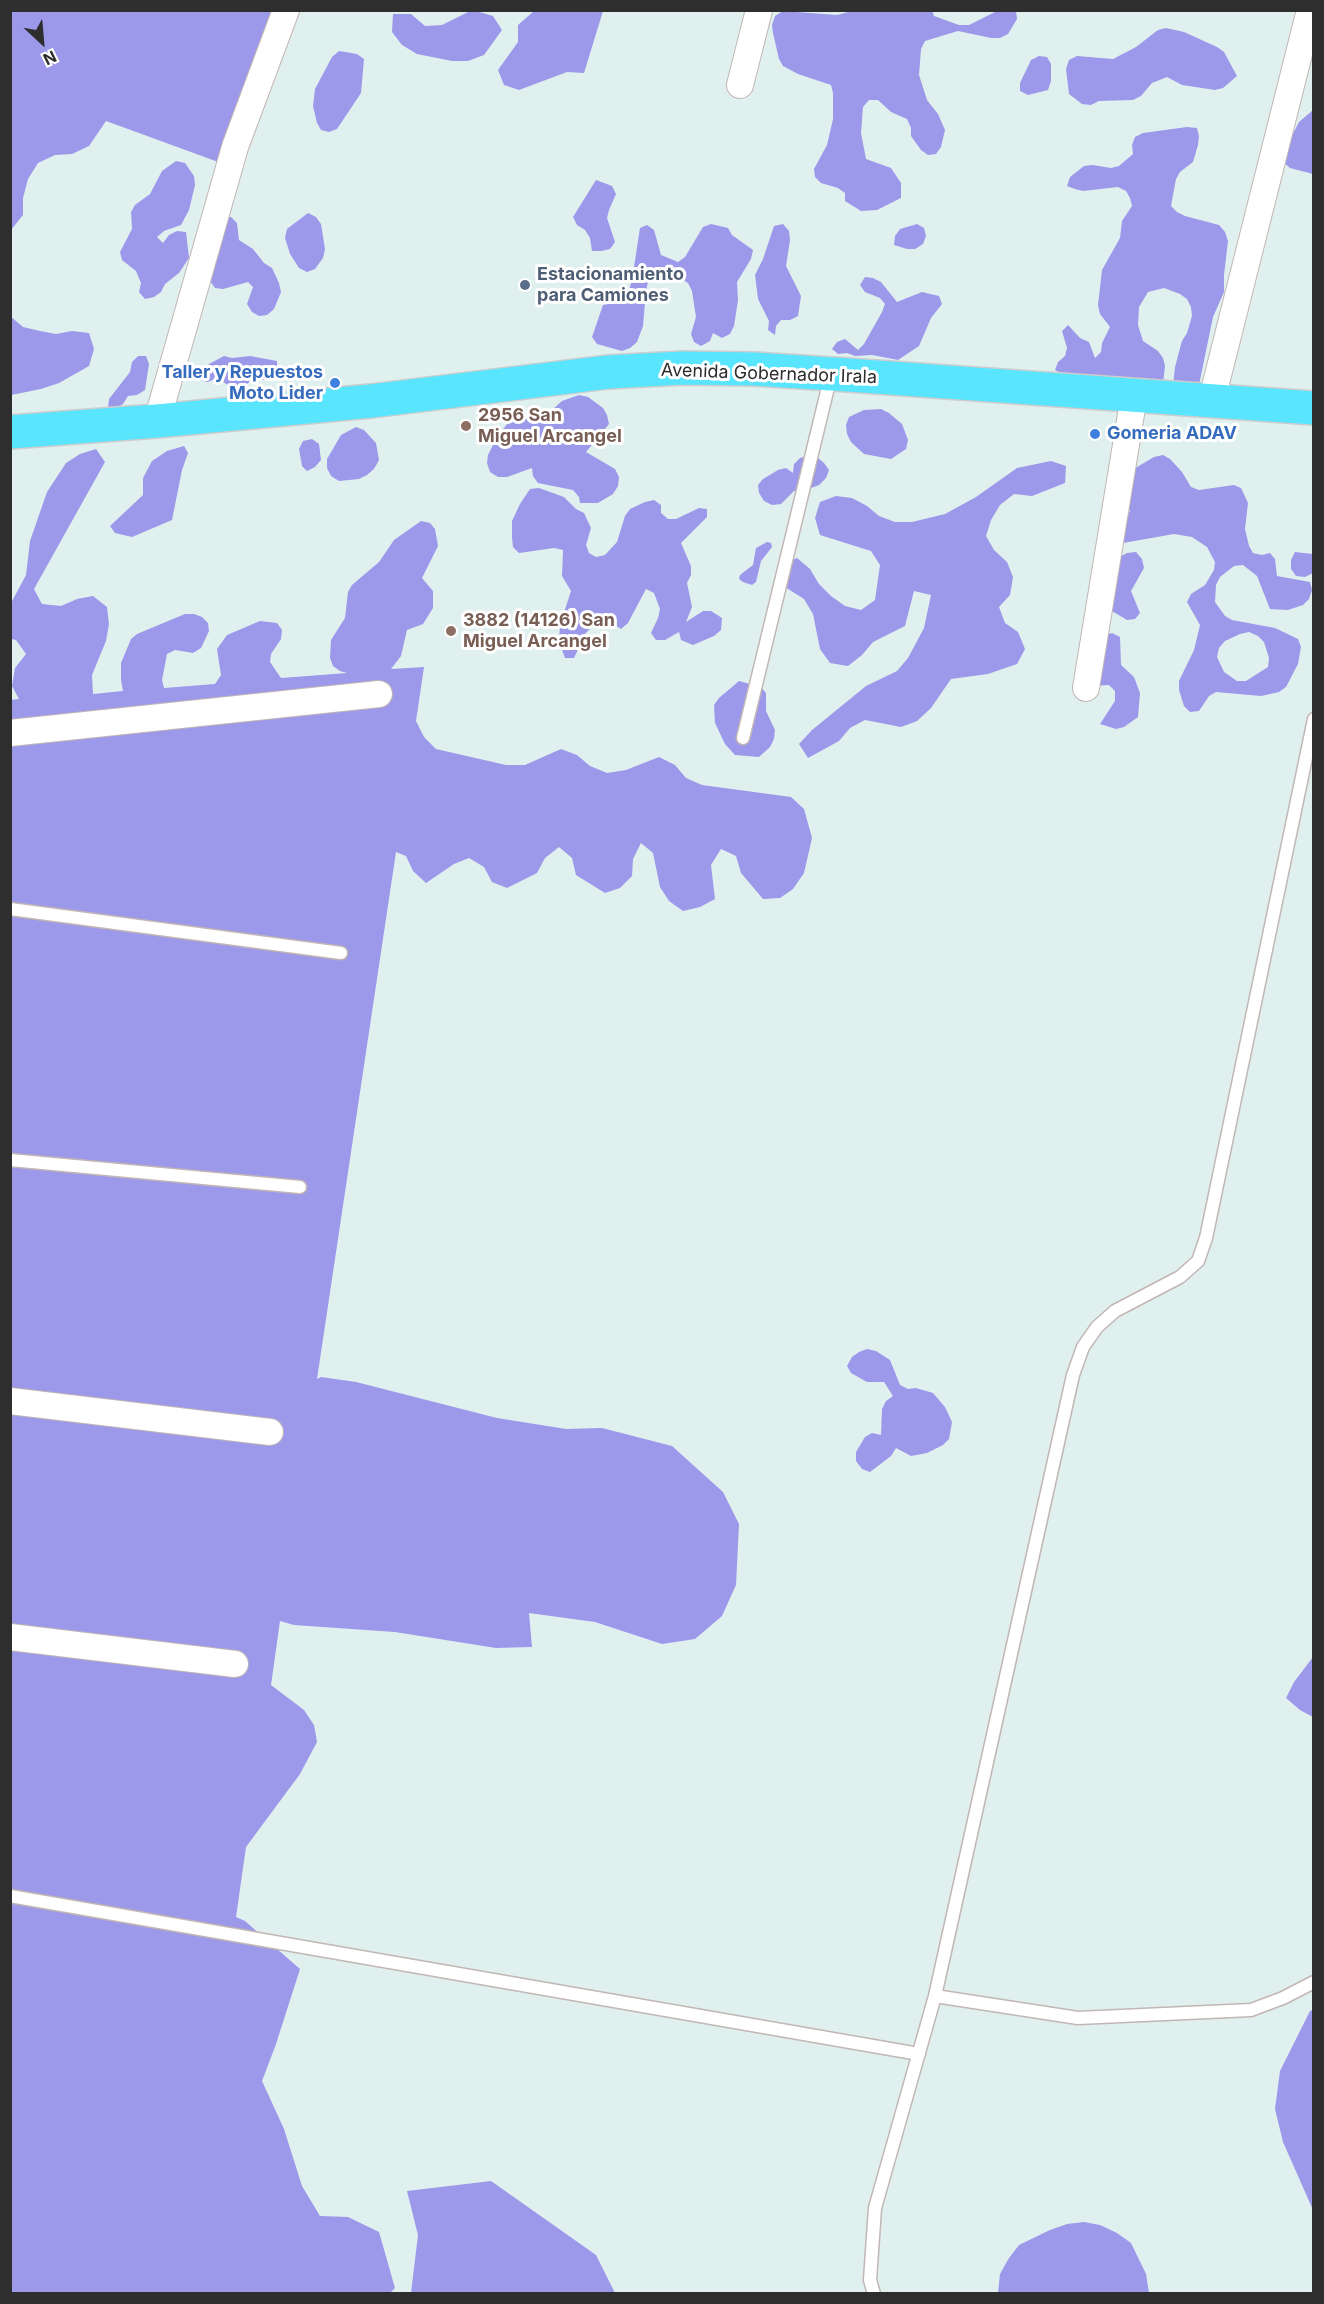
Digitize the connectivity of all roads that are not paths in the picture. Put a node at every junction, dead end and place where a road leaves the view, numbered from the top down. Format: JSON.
{"nodes":[{"id":1,"x":286,"y":10,"type":"edge"},
{"id":2,"x":759,"y":10,"type":"edge"},
{"id":3,"x":1310,"y":10,"type":"edge"},
{"id":4,"x":740,"y":85,"type":"dead end"},
{"id":5,"x":831,"y":374,"type":"junction"},
{"id":6,"x":1134,"y":396,"type":"junction"},
{"id":7,"x":1212,"y":399,"type":"junction"},
{"id":8,"x":1314,"y":408,"type":"edge"},
{"id":9,"x":157,"y":421,"type":"junction"},
{"id":10,"x":10,"y":432,"type":"edge"},
{"id":11,"x":1086,"y":688,"type":"dead end"},
{"id":12,"x":380,"y":694,"type":"dead end"},
{"id":13,"x":1314,"y":719,"type":"edge"},
{"id":14,"x":10,"y":733,"type":"edge"},
{"id":15,"x":743,"y":738,"type":"dead end"},
{"id":16,"x":10,"y":909,"type":"edge"},
{"id":17,"x":341,"y":953,"type":"dead end"},
{"id":18,"x":10,"y":1160,"type":"edge"},
{"id":19,"x":300,"y":1187,"type":"dead end"},
{"id":20,"x":10,"y":1401,"type":"edge"},
{"id":21,"x":270,"y":1432,"type":"dead end"},
{"id":22,"x":10,"y":1637,"type":"edge"},
{"id":23,"x":235,"y":1664,"type":"dead end"},
{"id":24,"x":10,"y":1896,"type":"edge"},
{"id":25,"x":1314,"y":1982,"type":"edge"},
{"id":26,"x":935,"y":1996,"type":"junction"},
{"id":27,"x":919,"y":2054,"type":"junction"},
{"id":28,"x":874,"y":2294,"type":"edge"}],
"edges":[{"from":1,"to":9,"type":"street"},
{"from":2,"to":4,"type":"street"},
{"from":3,"to":7,"type":"street"},
{"from":5,"to":6,"type":"main road","name":"Avenida Gobernador Irala"},
{"from":5,"to":9,"type":"main road","name":"Avenida Gobernador Irala"},
{"from":5,"to":15,"type":"lane"},
{"from":6,"to":7,"type":"main road","name":"Avenida Gobernador Irala"},
{"from":6,"to":11,"type":"street"},
{"from":7,"to":8,"type":"main road","name":"Avenida Gobernador Irala"},
{"from":9,"to":10,"type":"main road","name":"Avenida Gobernador Irala"},
{"from":12,"to":14,"type":"street"},
{"from":13,"to":26,"type":"lane"},
{"from":16,"to":17,"type":"lane"},
{"from":18,"to":19,"type":"lane"},
{"from":20,"to":21,"type":"street"},
{"from":22,"to":23,"type":"street"},
{"from":24,"to":27,"type":"lane"},
{"from":25,"to":26,"type":"lane"},
{"from":26,"to":27,"type":"lane"},
{"from":27,"to":28,"type":"lane"}]}
